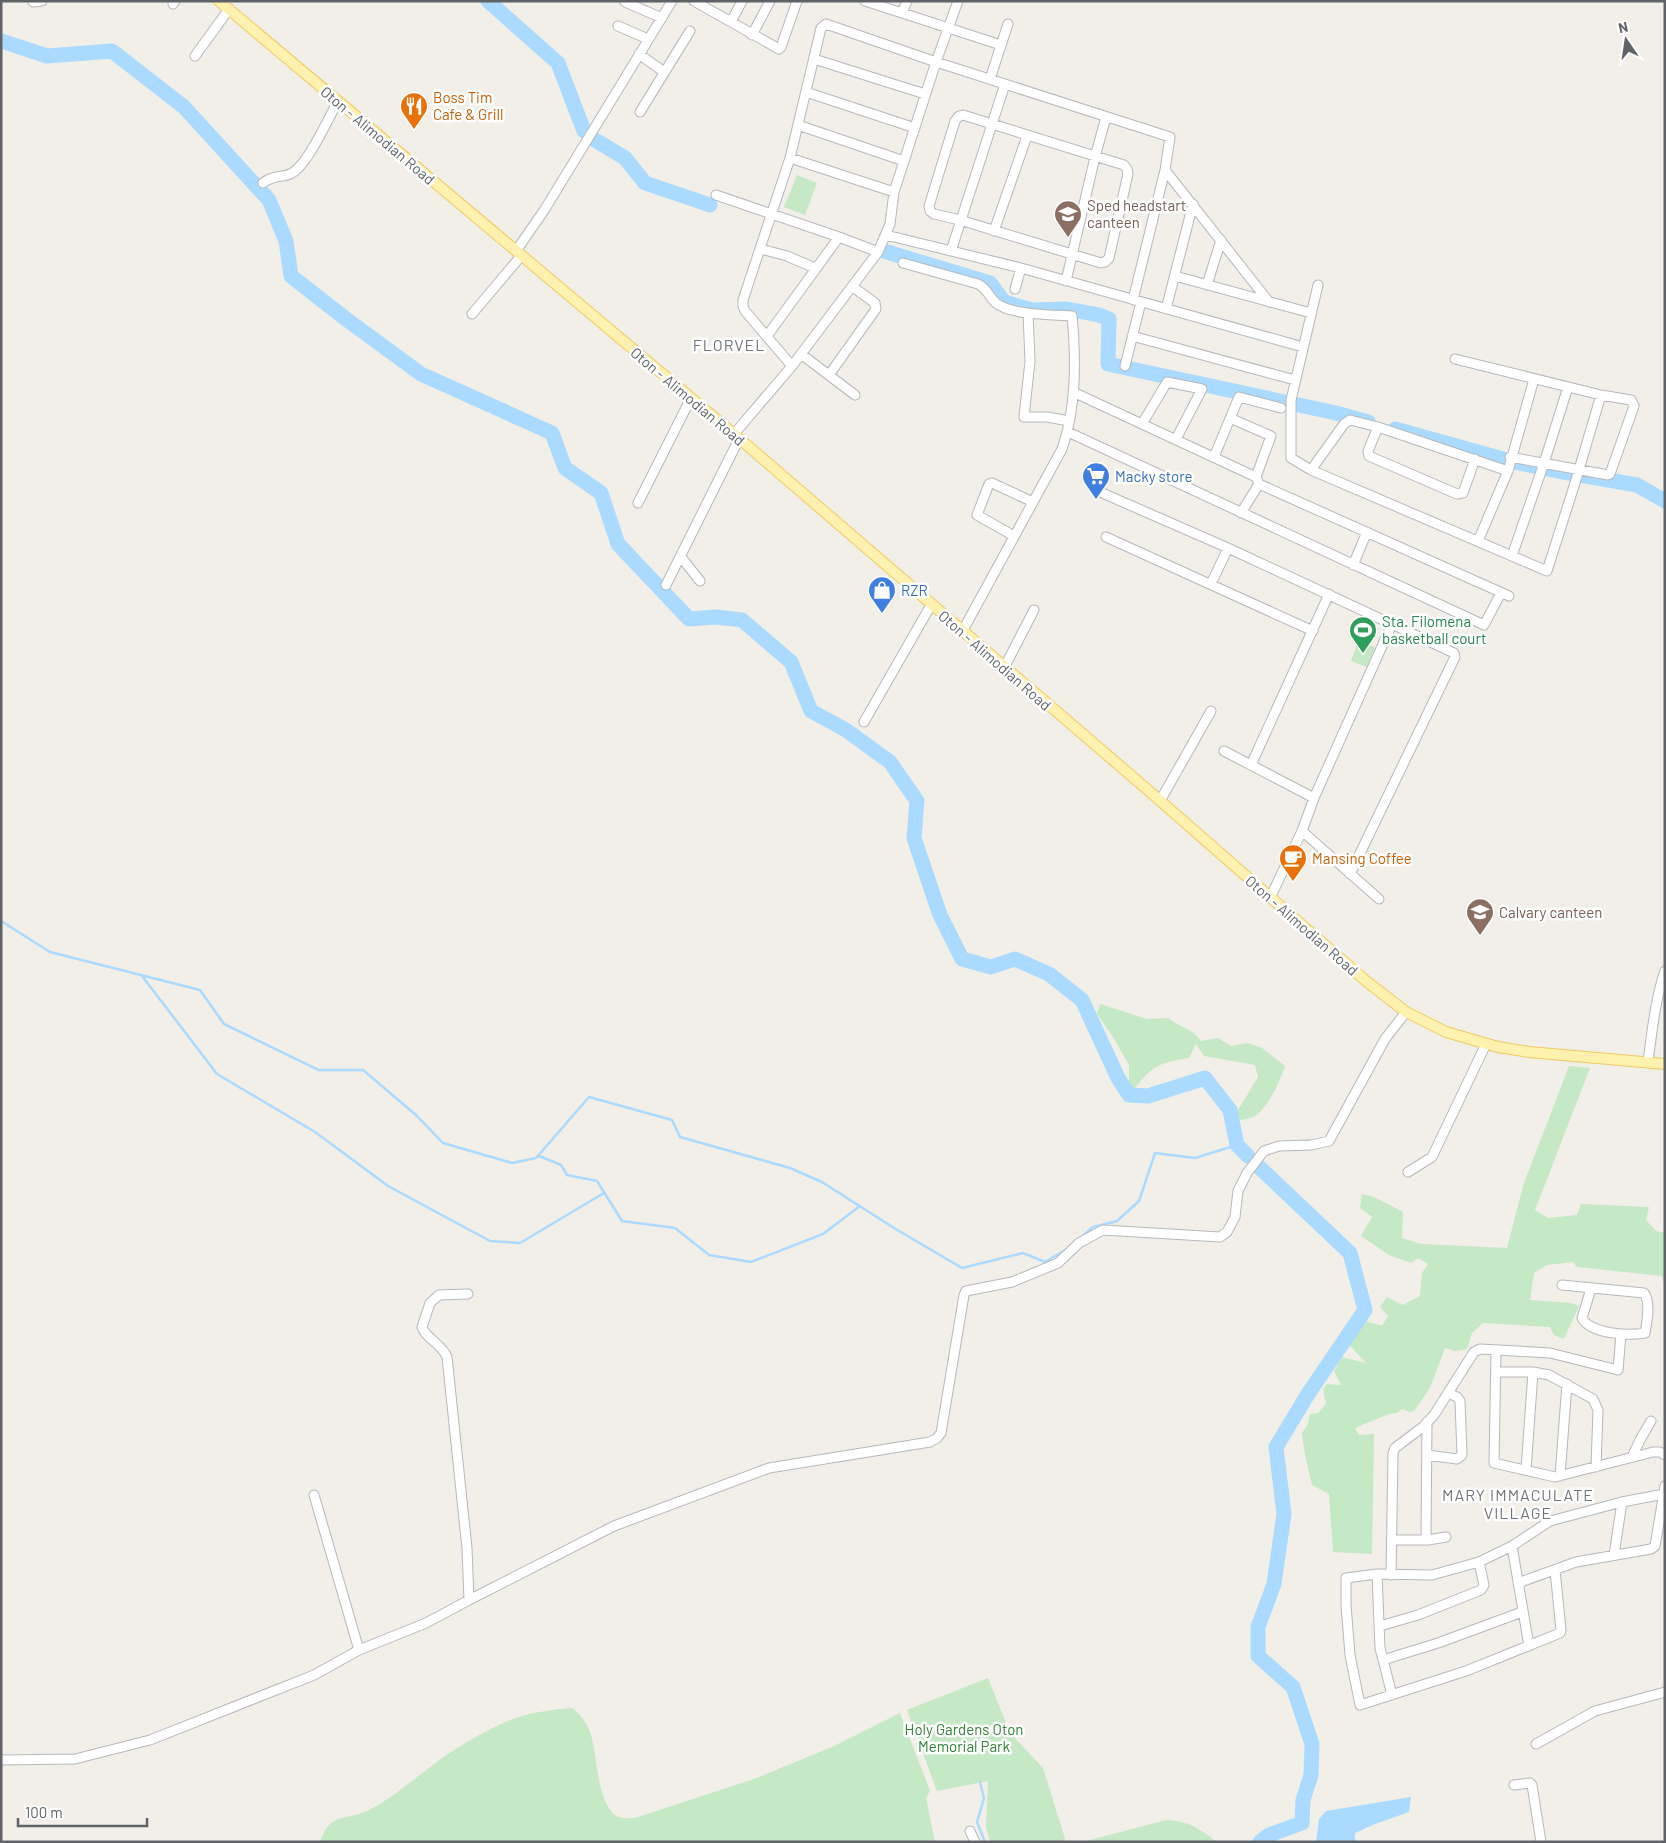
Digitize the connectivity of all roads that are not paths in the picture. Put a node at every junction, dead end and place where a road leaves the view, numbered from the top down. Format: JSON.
{"nodes":[{"id":1,"x":220,"y":1,"type":"edge"},
{"id":2,"x":672,"y":1,"type":"edge"},
{"id":3,"x":694,"y":1,"type":"edge"},
{"id":4,"x":742,"y":1,"type":"edge"},
{"id":5,"x":770,"y":1,"type":"edge"},
{"id":6,"x":797,"y":1,"type":"edge"},
{"id":7,"x":907,"y":1,"type":"edge"},
{"id":8,"x":958,"y":1,"type":"edge"},
{"id":9,"x":625,"y":2,"type":"edge"},
{"id":10,"x":869,"y":2,"type":"edge"},
{"id":11,"x":709,"y":5,"type":"edge"},
{"id":12,"x":229,"y":10,"type":"junction"},
{"id":13,"x":902,"y":13,"type":"junction"},
{"id":14,"x":662,"y":18,"type":"junction"},
{"id":15,"x":731,"y":22,"type":"junction"},
{"id":16,"x":1008,"y":24,"type":"dead end"},
{"id":17,"x":618,"y":26,"type":"dead end"},
{"id":18,"x":948,"y":28,"type":"junction"},
{"id":19,"x":690,"y":30,"type":"dead end"},
{"id":20,"x":752,"y":35,"type":"junction"},
{"id":21,"x":648,"y":39,"type":"junction"},
{"id":22,"x":1001,"y":45,"type":"junction"},
{"id":23,"x":639,"y":54,"type":"junction"},
{"id":24,"x":195,"y":56,"type":"dead end"},
{"id":25,"x":814,"y":59,"type":"junction"},
{"id":26,"x":936,"y":62,"type":"junction"},
{"id":27,"x":664,"y":72,"type":"junction"},
{"id":28,"x":990,"y":79,"type":"junction"},
{"id":29,"x":1005,"y":84,"type":"junction"},
{"id":30,"x":806,"y":92,"type":"junction"},
{"id":31,"x":925,"y":94,"type":"junction"},
{"id":32,"x":338,"y":101,"type":"junction"},
{"id":33,"x":640,"y":112,"type":"dead end"},
{"id":34,"x":1106,"y":117,"type":"junction"},
{"id":35,"x":993,"y":123,"type":"junction"},
{"id":36,"x":798,"y":125,"type":"junction"},
{"id":37,"x":915,"y":128,"type":"junction"},
{"id":38,"x":1027,"y":136,"type":"junction"},
{"id":39,"x":1094,"y":157,"type":"junction"},
{"id":40,"x":790,"y":158,"type":"junction"},
{"id":41,"x":904,"y":161,"type":"junction"},
{"id":42,"x":1165,"y":170,"type":"junction"},
{"id":43,"x":263,"y":183,"type":"dead end"},
{"id":44,"x":894,"y":192,"type":"junction"},
{"id":45,"x":716,"y":195,"type":"dead end"},
{"id":46,"x":1192,"y":204,"type":"junction"},
{"id":47,"x":772,"y":215,"type":"junction"},
{"id":48,"x":960,"y":220,"type":"junction"},
{"id":49,"x":994,"y":231,"type":"junction"},
{"id":50,"x":886,"y":235,"type":"junction"},
{"id":51,"x":839,"y":237,"type":"junction"},
{"id":52,"x":1221,"y":240,"type":"junction"},
{"id":53,"x":761,"y":249,"type":"junction"},
{"id":54,"x":951,"y":251,"type":"junction"},
{"id":55,"x":878,"y":252,"type":"junction"},
{"id":56,"x":519,"y":254,"type":"junction"},
{"id":57,"x":1072,"y":254,"type":"junction"},
{"id":58,"x":904,"y":263,"type":"dead end"},
{"id":59,"x":815,"y":268,"type":"junction"},
{"id":60,"x":1021,"y":268,"type":"junction"},
{"id":61,"x":1174,"y":276,"type":"junction"},
{"id":62,"x":1066,"y":281,"type":"junction"},
{"id":63,"x":1207,"y":285,"type":"junction"},
{"id":64,"x":1318,"y":285,"type":"dead end"},
{"id":65,"x":853,"y":287,"type":"junction"},
{"id":66,"x":1014,"y":289,"type":"dead end"},
{"id":67,"x":1137,"y":301,"type":"junction"},
{"id":68,"x":1269,"y":302,"type":"junction"},
{"id":69,"x":1166,"y":309,"type":"junction"},
{"id":70,"x":1028,"y":313,"type":"junction"},
{"id":71,"x":472,"y":314,"type":"dead end"},
{"id":72,"x":1311,"y":314,"type":"junction"},
{"id":73,"x":768,"y":336,"type":"junction"},
{"id":74,"x":1132,"y":336,"type":"junction"},
{"id":75,"x":1303,"y":347,"type":"junction"},
{"id":76,"x":801,"y":354,"type":"junction"},
{"id":77,"x":1455,"y":359,"type":"dead end"},
{"id":78,"x":792,"y":366,"type":"junction"},
{"id":79,"x":1124,"y":366,"type":"dead end"},
{"id":80,"x":829,"y":375,"type":"junction"},
{"id":81,"x":1534,"y":379,"type":"junction"},
{"id":82,"x":1295,"y":380,"type":"junction"},
{"id":83,"x":1568,"y":387,"type":"junction"},
{"id":84,"x":1072,"y":392,"type":"junction"},
{"id":85,"x":855,"y":395,"type":"dead end"},
{"id":86,"x":1601,"y":396,"type":"junction"},
{"id":87,"x":691,"y":398,"type":"junction"},
{"id":88,"x":1288,"y":406,"type":"junction"},
{"id":89,"x":1230,"y":418,"type":"junction"},
{"id":90,"x":1069,"y":420,"type":"junction"},
{"id":91,"x":1142,"y":424,"type":"junction"},
{"id":92,"x":1378,"y":427,"type":"junction"},
{"id":93,"x":1068,"y":432,"type":"junction"},
{"id":94,"x":736,"y":437,"type":"junction"},
{"id":95,"x":1176,"y":440,"type":"junction"},
{"id":96,"x":1214,"y":457,"type":"junction"},
{"id":97,"x":1510,"y":457,"type":"junction"},
{"id":98,"x":1475,"y":458,"type":"junction"},
{"id":99,"x":1544,"y":463,"type":"junction"},
{"id":100,"x":1311,"y":470,"type":"junction"},
{"id":101,"x":1508,"y":470,"type":"junction"},
{"id":102,"x":1578,"y":470,"type":"junction"},
{"id":103,"x":1257,"y":480,"type":"junction"},
{"id":104,"x":1100,"y":492,"type":"dead end"},
{"id":105,"x":1033,"y":502,"type":"junction"},
{"id":106,"x":638,"y":503,"type":"dead end"},
{"id":107,"x":1241,"y":513,"type":"junction"},
{"id":108,"x":1367,"y":532,"type":"junction"},
{"id":109,"x":1014,"y":536,"type":"junction"},
{"id":110,"x":1106,"y":537,"type":"dead end"},
{"id":111,"x":1478,"y":541,"type":"junction"},
{"id":112,"x":1228,"y":548,"type":"junction"},
{"id":113,"x":1512,"y":556,"type":"junction"},
{"id":114,"x":681,"y":557,"type":"junction"},
{"id":115,"x":1353,"y":565,"type":"junction"},
{"id":116,"x":700,"y":581,"type":"dead end"},
{"id":117,"x":1211,"y":584,"type":"junction"},
{"id":118,"x":666,"y":585,"type":"dead end"},
{"id":119,"x":1329,"y":594,"type":"junction"},
{"id":120,"x":930,"y":605,"type":"junction"},
{"id":121,"x":1034,"y":610,"type":"dead end"},
{"id":122,"x":1392,"y":624,"type":"junction"},
{"id":123,"x":1313,"y":631,"type":"junction"},
{"id":124,"x":962,"y":632,"type":"junction"},
{"id":125,"x":1004,"y":668,"type":"junction"},
{"id":126,"x":1211,"y":711,"type":"dead end"},
{"id":127,"x":864,"y":722,"type":"dead end"},
{"id":128,"x":1224,"y":751,"type":"dead end"},
{"id":129,"x":1251,"y":765,"type":"junction"},
{"id":130,"x":1314,"y":798,"type":"junction"},
{"id":131,"x":1160,"y":801,"type":"junction"},
{"id":132,"x":1302,"y":831,"type":"junction"},
{"id":133,"x":1350,"y":874,"type":"junction"},
{"id":134,"x":1270,"y":898,"type":"junction"},
{"id":135,"x":1379,"y":900,"type":"dead end"},
{"id":136,"x":1665,"y":971,"type":"edge"},
{"id":137,"x":1406,"y":1012,"type":"junction"},
{"id":138,"x":1486,"y":1044,"type":"junction"},
{"id":139,"x":1648,"y":1062,"type":"junction"},
{"id":140,"x":1665,"y":1064,"type":"edge"},
{"id":141,"x":1408,"y":1172,"type":"dead end"},
{"id":142,"x":1562,"y":1285,"type":"dead end"},
{"id":143,"x":1591,"y":1289,"type":"junction"},
{"id":144,"x":468,"y":1294,"type":"dead end"},
{"id":145,"x":1621,"y":1334,"type":"junction"},
{"id":146,"x":1496,"y":1350,"type":"junction"},
{"id":147,"x":1496,"y":1372,"type":"junction"},
{"id":148,"x":1533,"y":1372,"type":"junction"},
{"id":149,"x":1567,"y":1384,"type":"junction"},
{"id":150,"x":1448,"y":1393,"type":"junction"},
{"id":151,"x":1651,"y":1421,"type":"dead end"},
{"id":152,"x":1428,"y":1422,"type":"junction"},
{"id":153,"x":1427,"y":1455,"type":"junction"},
{"id":154,"x":1665,"y":1455,"type":"edge"},
{"id":155,"x":1632,"y":1458,"type":"junction"},
{"id":156,"x":1596,"y":1467,"type":"junction"},
{"id":157,"x":1526,"y":1470,"type":"junction"},
{"id":158,"x":1560,"y":1476,"type":"junction"},
{"id":159,"x":1664,"y":1490,"type":"edge"},
{"id":160,"x":314,"y":1495,"type":"dead end"},
{"id":161,"x":1622,"y":1502,"type":"junction"},
{"id":162,"x":1446,"y":1537,"type":"dead end"},
{"id":163,"x":1392,"y":1540,"type":"junction"},
{"id":164,"x":1426,"y":1540,"type":"junction"},
{"id":165,"x":1512,"y":1546,"type":"junction"},
{"id":166,"x":1614,"y":1555,"type":"junction"},
{"id":167,"x":1479,"y":1562,"type":"junction"},
{"id":168,"x":1555,"y":1570,"type":"junction"},
{"id":169,"x":1377,"y":1574,"type":"junction"},
{"id":170,"x":1391,"y":1575,"type":"junction"},
{"id":171,"x":1518,"y":1583,"type":"junction"},
{"id":172,"x":469,"y":1600,"type":"junction"},
{"id":173,"x":1522,"y":1612,"type":"junction"},
{"id":174,"x":1380,"y":1626,"type":"junction"},
{"id":175,"x":1529,"y":1646,"type":"junction"},
{"id":176,"x":359,"y":1650,"type":"junction"},
{"id":177,"x":1383,"y":1660,"type":"junction"},
{"id":178,"x":1665,"y":1692,"type":"edge"},
{"id":179,"x":1392,"y":1695,"type":"junction"},
{"id":180,"x":1536,"y":1744,"type":"dead end"},
{"id":181,"x":1,"y":1760,"type":"edge"},
{"id":182,"x":1514,"y":1784,"type":"dead end"},
{"id":183,"x":970,"y":1831,"type":"dead end"},
{"id":184,"x":975,"y":1842,"type":"edge"},
{"id":185,"x":1541,"y":1842,"type":"edge"}],
"edges":[{"from":1,"to":12,"type":"main road","name":"Oton - Alimodian Road"},
{"from":2,"to":14,"type":"street"},
{"from":3,"to":11,"type":"street"},
{"from":4,"to":15,"type":"street"},
{"from":5,"to":20,"type":"street"},
{"from":6,"to":20,"type":"street"},
{"from":7,"to":13,"type":"street"},
{"from":8,"to":18,"type":"street"},
{"from":9,"to":14,"type":"street"},
{"from":10,"to":13,"type":"street"},
{"from":11,"to":15,"type":"street"},
{"from":12,"to":24,"type":"street"},
{"from":12,"to":32,"type":"main road","name":"Oton - Alimodian Road"},
{"from":13,"to":18,"type":"street"},
{"from":14,"to":21,"type":"street"},
{"from":15,"to":20,"type":"street"},
{"from":16,"to":22,"type":"street"},
{"from":17,"to":21,"type":"street"},
{"from":18,"to":22,"type":"street"},
{"from":18,"to":26,"type":"street"},
{"from":19,"to":27,"type":"street"},
{"from":21,"to":23,"type":"street"},
{"from":22,"to":28,"type":"street"},
{"from":23,"to":27,"type":"street"},
{"from":23,"to":56,"type":"street"},
{"from":25,"to":26,"type":"street"},
{"from":25,"to":30,"type":"street"},
{"from":25,"to":31,"type":"street"},
{"from":26,"to":28,"type":"street"},
{"from":26,"to":31,"type":"street"},
{"from":27,"to":33,"type":"street"},
{"from":28,"to":29,"type":"street"},
{"from":29,"to":34,"type":"street"},
{"from":29,"to":35,"type":"street"},
{"from":30,"to":36,"type":"street"},
{"from":30,"to":37,"type":"street"},
{"from":31,"to":37,"type":"street"},
{"from":32,"to":43,"type":"street"},
{"from":32,"to":56,"type":"main road","name":"Oton - Alimodian Road"},
{"from":34,"to":39,"type":"street"},
{"from":34,"to":42,"type":"street"},
{"from":35,"to":38,"type":"street"},
{"from":35,"to":48,"type":"street"},
{"from":35,"to":48,"type":"street"},
{"from":36,"to":40,"type":"street"},
{"from":36,"to":41,"type":"street"},
{"from":37,"to":41,"type":"street"},
{"from":38,"to":39,"type":"street"},
{"from":38,"to":49,"type":"street"},
{"from":39,"to":57,"type":"street"},
{"from":39,"to":57,"type":"street"},
{"from":40,"to":44,"type":"street"},
{"from":40,"to":47,"type":"street"},
{"from":41,"to":44,"type":"street"},
{"from":42,"to":46,"type":"street"},
{"from":42,"to":67,"type":"street"},
{"from":44,"to":50,"type":"street"},
{"from":45,"to":47,"type":"street"},
{"from":46,"to":52,"type":"street"},
{"from":46,"to":61,"type":"street"},
{"from":47,"to":51,"type":"street"},
{"from":47,"to":53,"type":"street"},
{"from":48,"to":49,"type":"street"},
{"from":48,"to":54,"type":"street"},
{"from":49,"to":57,"type":"street"},
{"from":50,"to":54,"type":"street"},
{"from":50,"to":55,"type":"street"},
{"from":51,"to":55,"type":"street"},
{"from":51,"to":59,"type":"street"},
{"from":52,"to":63,"type":"street"},
{"from":52,"to":68,"type":"street"},
{"from":53,"to":59,"type":"street"},
{"from":53,"to":73,"type":"street"},
{"from":54,"to":60,"type":"street"},
{"from":55,"to":65,"type":"street"},
{"from":56,"to":71,"type":"street"},
{"from":56,"to":87,"type":"main road","name":"Oton - Alimodian Road"},
{"from":57,"to":62,"type":"street"},
{"from":58,"to":70,"type":"street"},
{"from":59,"to":73,"type":"street"},
{"from":60,"to":62,"type":"street"},
{"from":60,"to":66,"type":"street"},
{"from":61,"to":63,"type":"street"},
{"from":61,"to":69,"type":"street"},
{"from":62,"to":67,"type":"street"},
{"from":63,"to":68,"type":"street"},
{"from":64,"to":72,"type":"street"},
{"from":65,"to":76,"type":"street"},
{"from":65,"to":80,"type":"street"},
{"from":67,"to":69,"type":"street"},
{"from":67,"to":74,"type":"street"},
{"from":68,"to":72,"type":"street"},
{"from":69,"to":75,"type":"street"},
{"from":70,"to":84,"type":"street"},
{"from":70,"to":90,"type":"street"},
{"from":72,"to":75,"type":"street"},
{"from":73,"to":78,"type":"street"},
{"from":74,"to":79,"type":"street"},
{"from":74,"to":82,"type":"street"},
{"from":75,"to":82,"type":"street"},
{"from":76,"to":78,"type":"street"},
{"from":76,"to":80,"type":"street"},
{"from":77,"to":81,"type":"street"},
{"from":78,"to":94,"type":"street"},
{"from":80,"to":85,"type":"street"},
{"from":81,"to":83,"type":"street"},
{"from":81,"to":97,"type":"street"},
{"from":82,"to":88,"type":"street"},
{"from":83,"to":86,"type":"street"},
{"from":83,"to":99,"type":"street"},
{"from":84,"to":90,"type":"street"},
{"from":84,"to":91,"type":"street"},
{"from":86,"to":102,"type":"street"},
{"from":86,"to":102,"type":"street"},
{"from":87,"to":94,"type":"main road","name":"Oton - Alimodian Road"},
{"from":87,"to":106,"type":"street"},
{"from":88,"to":89,"type":"street"},
{"from":88,"to":100,"type":"street"},
{"from":89,"to":96,"type":"street"},
{"from":89,"to":103,"type":"street"},
{"from":90,"to":93,"type":"street"},
{"from":91,"to":95,"type":"street"},
{"from":91,"to":95,"type":"street"},
{"from":92,"to":98,"type":"street"},
{"from":92,"to":98,"type":"street"},
{"from":92,"to":100,"type":"street"},
{"from":93,"to":105,"type":"street"},
{"from":93,"to":107,"type":"street"},
{"from":94,"to":114,"type":"street"},
{"from":94,"to":120,"type":"main road","name":"Oton - Alimodian Road"},
{"from":95,"to":96,"type":"street"},
{"from":96,"to":103,"type":"street"},
{"from":97,"to":99,"type":"street"},
{"from":97,"to":101,"type":"street"},
{"from":98,"to":101,"type":"street"},
{"from":99,"to":102,"type":"street"},
{"from":99,"to":113,"type":"street"},
{"from":100,"to":111,"type":"street"},
{"from":101,"to":111,"type":"street"},
{"from":102,"to":113,"type":"street"},
{"from":103,"to":107,"type":"street"},
{"from":103,"to":108,"type":"street"},
{"from":104,"to":112,"type":"street"},
{"from":105,"to":109,"type":"street"},
{"from":105,"to":109,"type":"street"},
{"from":107,"to":115,"type":"street"},
{"from":108,"to":115,"type":"street"},
{"from":108,"to":115,"type":"street"},
{"from":109,"to":124,"type":"street"},
{"from":110,"to":117,"type":"street"},
{"from":111,"to":113,"type":"street"},
{"from":112,"to":117,"type":"street"},
{"from":112,"to":119,"type":"street"},
{"from":114,"to":116,"type":"street"},
{"from":114,"to":118,"type":"street"},
{"from":117,"to":123,"type":"street"},
{"from":119,"to":122,"type":"street"},
{"from":119,"to":123,"type":"street"},
{"from":120,"to":124,"type":"main road","name":"Oton - Alimodian Road"},
{"from":120,"to":127,"type":"street"},
{"from":121,"to":125,"type":"street"},
{"from":122,"to":130,"type":"street"},
{"from":122,"to":133,"type":"street"},
{"from":123,"to":129,"type":"street"},
{"from":124,"to":125,"type":"main road","name":"Oton - Alimodian Road"},
{"from":125,"to":131,"type":"main road","name":"Oton - Alimodian Road"},
{"from":126,"to":131,"type":"street"},
{"from":128,"to":129,"type":"street"},
{"from":129,"to":130,"type":"street"},
{"from":130,"to":132,"type":"street"},
{"from":131,"to":134,"type":"main road","name":"Oton - Alimodian Road"},
{"from":132,"to":133,"type":"street"},
{"from":132,"to":134,"type":"street"},
{"from":133,"to":135,"type":"street"},
{"from":134,"to":137,"type":"main road","name":"Oton - Alimodian Road"},
{"from":136,"to":139,"type":"street"},
{"from":137,"to":138,"type":"main road","name":"Oton - Alimodian Road"},
{"from":137,"to":172,"type":"street"},
{"from":138,"to":139,"type":"main road","name":"Oton - Alimodian Road"},
{"from":138,"to":141,"type":"street"},
{"from":139,"to":140,"type":"main road","name":"Oton - Alimodian Road"},
{"from":142,"to":143,"type":"street"},
{"from":143,"to":145,"type":"street"},
{"from":143,"to":145,"type":"street"},
{"from":144,"to":172,"type":"street"},
{"from":145,"to":146,"type":"street"},
{"from":146,"to":147,"type":"street"},
{"from":146,"to":150,"type":"street"},
{"from":147,"to":148,"type":"street"},
{"from":147,"to":157,"type":"street"},
{"from":148,"to":149,"type":"street"},
{"from":148,"to":157,"type":"street"},
{"from":149,"to":156,"type":"street"},
{"from":149,"to":158,"type":"street"},
{"from":150,"to":152,"type":"street"},
{"from":150,"to":153,"type":"street"},
{"from":151,"to":155,"type":"street"},
{"from":152,"to":153,"type":"street"},
{"from":152,"to":163,"type":"street"},
{"from":153,"to":164,"type":"street"},
{"from":154,"to":155,"type":"street"},
{"from":155,"to":156,"type":"street"},
{"from":156,"to":158,"type":"street"},
{"from":157,"to":158,"type":"street"},
{"from":159,"to":161,"type":"street"},
{"from":159,"to":166,"type":"street"},
{"from":160,"to":176,"type":"street"},
{"from":161,"to":165,"type":"street"},
{"from":161,"to":166,"type":"street"},
{"from":162,"to":164,"type":"street"},
{"from":163,"to":164,"type":"street"},
{"from":163,"to":170,"type":"street"},
{"from":165,"to":167,"type":"street"},
{"from":165,"to":171,"type":"street"},
{"from":166,"to":168,"type":"street"},
{"from":167,"to":170,"type":"street"},
{"from":167,"to":174,"type":"street"},
{"from":168,"to":171,"type":"street"},
{"from":168,"to":175,"type":"street"},
{"from":169,"to":170,"type":"street"},
{"from":169,"to":174,"type":"street"},
{"from":169,"to":179,"type":"street"},
{"from":171,"to":173,"type":"street"},
{"from":172,"to":176,"type":"street"},
{"from":173,"to":175,"type":"street"},
{"from":173,"to":177,"type":"street"},
{"from":174,"to":177,"type":"street"},
{"from":175,"to":179,"type":"street"},
{"from":176,"to":181,"type":"street"},
{"from":177,"to":179,"type":"street"},
{"from":178,"to":180,"type":"street"},
{"from":182,"to":185,"type":"street"},
{"from":183,"to":184,"type":"street"}]}
